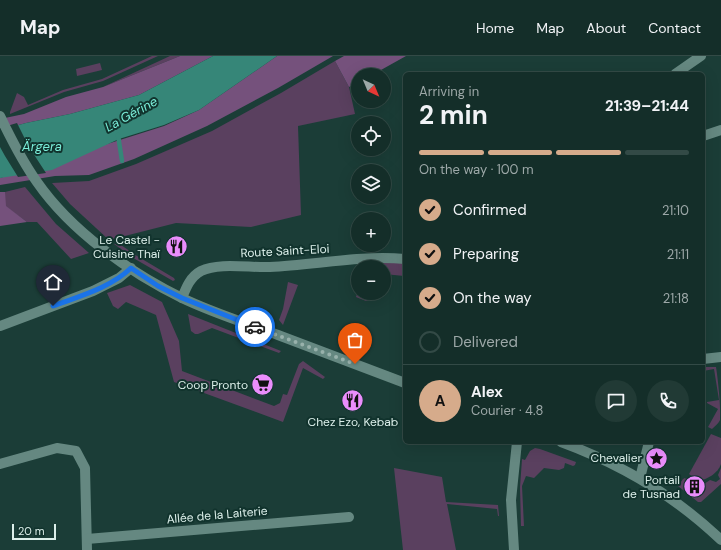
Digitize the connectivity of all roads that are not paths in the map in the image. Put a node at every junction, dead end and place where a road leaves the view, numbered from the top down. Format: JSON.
{"nodes":[{"id":1,"x":700,"y":56,"type":"edge"},
{"id":2,"x":677,"y":72,"type":"edge"},
{"id":3,"x":0,"y":116,"type":"edge"},
{"id":4,"x":721,"y":130,"type":"edge"},
{"id":5,"x":705,"y":135,"type":"edge"},
{"id":6,"x":403,"y":259,"type":"edge"},
{"id":7,"x":131,"y":268,"type":"junction"},
{"id":8,"x":182,"y":298,"type":"junction"},
{"id":9,"x":0,"y":326,"type":"edge"},
{"id":10,"x":721,"y":357,"type":"edge"},
{"id":11,"x":705,"y":359,"type":"edge"},
{"id":12,"x":403,"y":382,"type":"edge"},
{"id":13,"x":517,"y":444,"type":"edge"},
{"id":14,"x":567,"y":444,"type":"edge"},
{"id":15,"x":648,"y":444,"type":"edge"},
{"id":16,"x":0,"y":464,"type":"edge"},
{"id":17,"x":640,"y":478,"type":"junction"},
{"id":18,"x":349,"y":517,"type":"dead end"},
{"id":19,"x":87,"y":539,"type":"junction"},
{"id":20,"x":721,"y":540,"type":"edge"},
{"id":21,"x":87,"y":550,"type":"edge"},
{"id":22,"x":514,"y":550,"type":"edge"}],
"edges":[{"from":1,"to":2,"type":"street"},
{"from":3,"to":7,"type":"street"},
{"from":4,"to":5,"type":"street"},
{"from":6,"to":8,"type":"street","name":"Route Saint-Eloi"},
{"from":7,"to":8,"type":"street"},
{"from":7,"to":9,"type":"street"},
{"from":8,"to":12,"type":"street"},
{"from":10,"to":11,"type":"street"},
{"from":13,"to":22,"type":"street"},
{"from":14,"to":17,"type":"street"},
{"from":15,"to":17,"type":"street"},
{"from":16,"to":19,"type":"street"},
{"from":17,"to":20,"type":"street"},
{"from":18,"to":19,"type":"street","name":"Allée de la Laiterie"},
{"from":19,"to":21,"type":"street"}]}
